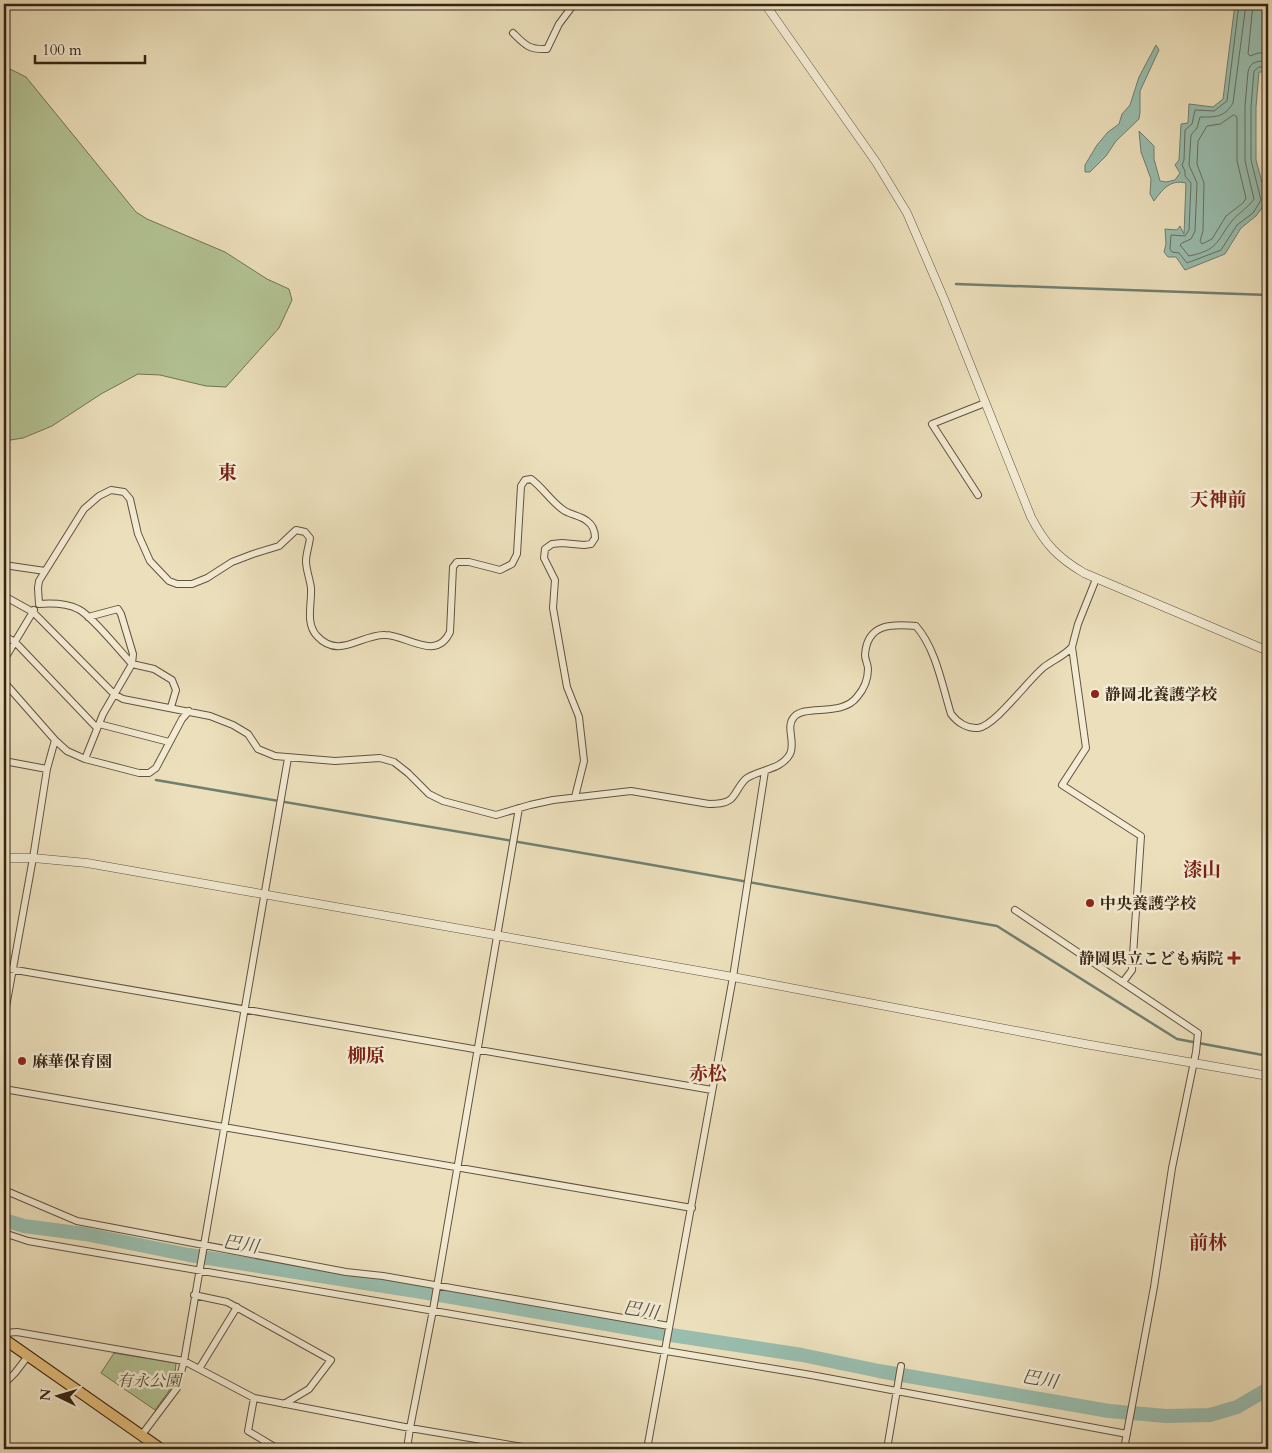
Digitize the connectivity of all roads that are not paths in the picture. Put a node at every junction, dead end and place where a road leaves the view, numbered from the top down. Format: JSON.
{"nodes":[{"id":1,"x":574,"y":4,"type":"edge"},
{"id":2,"x":765,"y":4,"type":"edge"},
{"id":3,"x":513,"y":33,"type":"dead end"},
{"id":4,"x":985,"y":403,"type":"junction"},
{"id":5,"x":978,"y":495,"type":"dead end"},
{"id":6,"x":4,"y":564,"type":"edge"},
{"id":7,"x":45,"y":571,"type":"junction"},
{"id":8,"x":1096,"y":579,"type":"junction"},
{"id":9,"x":4,"y":596,"type":"edge"},
{"id":10,"x":39,"y":604,"type":"junction"},
{"id":11,"x":33,"y":612,"type":"junction"},
{"id":12,"x":88,"y":617,"type":"junction"},
{"id":13,"x":4,"y":636,"type":"edge"},
{"id":14,"x":15,"y":642,"type":"junction"},
{"id":15,"x":1072,"y":647,"type":"junction"},
{"id":16,"x":1268,"y":651,"type":"edge"},
{"id":17,"x":4,"y":660,"type":"edge"},
{"id":18,"x":132,"y":664,"type":"junction"},
{"id":19,"x":4,"y":682,"type":"edge"},
{"id":20,"x":114,"y":694,"type":"junction"},
{"id":21,"x":171,"y":707,"type":"junction"},
{"id":22,"x":189,"y":711,"type":"junction"},
{"id":23,"x":98,"y":726,"type":"junction"},
{"id":24,"x":55,"y":740,"type":"junction"},
{"id":25,"x":169,"y":742,"type":"junction"},
{"id":26,"x":288,"y":758,"type":"junction"},
{"id":27,"x":85,"y":759,"type":"junction"},
{"id":28,"x":4,"y":761,"type":"edge"},
{"id":29,"x":47,"y":770,"type":"junction"},
{"id":30,"x":765,"y":771,"type":"junction"},
{"id":31,"x":575,"y":797,"type":"junction"},
{"id":32,"x":519,"y":808,"type":"junction"},
{"id":33,"x":4,"y":858,"type":"edge"},
{"id":34,"x":33,"y":858,"type":"junction"},
{"id":35,"x":264,"y":894,"type":"junction"},
{"id":36,"x":1015,"y":910,"type":"dead end"},
{"id":37,"x":497,"y":934,"type":"junction"},
{"id":38,"x":4,"y":968,"type":"edge"},
{"id":39,"x":12,"y":970,"type":"junction"},
{"id":40,"x":733,"y":977,"type":"junction"},
{"id":41,"x":1123,"y":982,"type":"junction"},
{"id":42,"x":244,"y":1010,"type":"junction"},
{"id":43,"x":4,"y":1018,"type":"edge"},
{"id":44,"x":478,"y":1050,"type":"junction"},
{"id":45,"x":1194,"y":1063,"type":"junction"},
{"id":46,"x":1268,"y":1076,"type":"edge"},
{"id":47,"x":4,"y":1089,"type":"edge"},
{"id":48,"x":712,"y":1090,"type":"junction"},
{"id":49,"x":224,"y":1128,"type":"junction"},
{"id":50,"x":458,"y":1168,"type":"junction"},
{"id":51,"x":4,"y":1190,"type":"edge"},
{"id":52,"x":692,"y":1208,"type":"junction"},
{"id":53,"x":4,"y":1233,"type":"edge"},
{"id":54,"x":203,"y":1246,"type":"junction"},
{"id":55,"x":199,"y":1271,"type":"junction"},
{"id":56,"x":437,"y":1286,"type":"junction"},
{"id":57,"x":194,"y":1295,"type":"junction"},
{"id":58,"x":237,"y":1307,"type":"junction"},
{"id":59,"x":433,"y":1310,"type":"junction"},
{"id":60,"x":669,"y":1326,"type":"junction"},
{"id":61,"x":4,"y":1333,"type":"edge"},
{"id":62,"x":4,"y":1339,"type":"edge"},
{"id":63,"x":666,"y":1351,"type":"junction"},
{"id":64,"x":28,"y":1356,"type":"junction"},
{"id":65,"x":184,"y":1361,"type":"junction"},
{"id":66,"x":901,"y":1366,"type":"dead end"},
{"id":67,"x":199,"y":1368,"type":"junction"},
{"id":68,"x":4,"y":1384,"type":"edge"},
{"id":69,"x":897,"y":1392,"type":"junction"},
{"id":70,"x":254,"y":1398,"type":"junction"},
{"id":71,"x":284,"y":1404,"type":"junction"},
{"id":72,"x":410,"y":1428,"type":"junction"},
{"id":73,"x":1127,"y":1434,"type":"junction"},
{"id":74,"x":146,"y":1439,"type":"junction"},
{"id":75,"x":141,"y":1449,"type":"edge"},
{"id":76,"x":161,"y":1449,"type":"edge"},
{"id":77,"x":278,"y":1449,"type":"edge"},
{"id":78,"x":407,"y":1449,"type":"edge"},
{"id":79,"x":535,"y":1449,"type":"edge"},
{"id":80,"x":647,"y":1449,"type":"edge"},
{"id":81,"x":887,"y":1449,"type":"edge"},
{"id":82,"x":1124,"y":1449,"type":"edge"}],
"edges":[{"from":1,"to":3,"type":"street"},
{"from":2,"to":4,"type":"street"},
{"from":4,"to":5,"type":"street"},
{"from":4,"to":8,"type":"street"},
{"from":6,"to":7,"type":"street"},
{"from":7,"to":10,"type":"street"},
{"from":7,"to":31,"type":"street"},
{"from":8,"to":15,"type":"street"},
{"from":8,"to":16,"type":"street"},
{"from":9,"to":11,"type":"street"},
{"from":10,"to":11,"type":"street"},
{"from":10,"to":12,"type":"street"},
{"from":11,"to":14,"type":"street"},
{"from":11,"to":20,"type":"street"},
{"from":12,"to":18,"type":"street"},
{"from":12,"to":18,"type":"street"},
{"from":13,"to":14,"type":"street"},
{"from":14,"to":17,"type":"street"},
{"from":14,"to":23,"type":"street"},
{"from":15,"to":30,"type":"street"},
{"from":15,"to":41,"type":"street"},
{"from":18,"to":20,"type":"street"},
{"from":18,"to":21,"type":"street"},
{"from":19,"to":24,"type":"street"},
{"from":20,"to":21,"type":"street"},
{"from":20,"to":23,"type":"street"},
{"from":21,"to":22,"type":"street"},
{"from":22,"to":25,"type":"street"},
{"from":22,"to":26,"type":"street"},
{"from":23,"to":25,"type":"street"},
{"from":23,"to":27,"type":"street"},
{"from":24,"to":27,"type":"street"},
{"from":24,"to":29,"type":"street"},
{"from":25,"to":27,"type":"street"},
{"from":26,"to":32,"type":"street"},
{"from":26,"to":35,"type":"street"},
{"from":28,"to":29,"type":"street"},
{"from":29,"to":34,"type":"street"},
{"from":30,"to":31,"type":"street"},
{"from":30,"to":40,"type":"street"},
{"from":31,"to":32,"type":"street"},
{"from":32,"to":37,"type":"street"},
{"from":33,"to":34,"type":"street"},
{"from":34,"to":35,"type":"street"},
{"from":34,"to":39,"type":"street"},
{"from":35,"to":37,"type":"street"},
{"from":35,"to":42,"type":"street"},
{"from":36,"to":41,"type":"street"},
{"from":37,"to":40,"type":"street"},
{"from":37,"to":44,"type":"street"},
{"from":38,"to":39,"type":"street"},
{"from":39,"to":42,"type":"street"},
{"from":39,"to":43,"type":"street"},
{"from":40,"to":45,"type":"street"},
{"from":40,"to":48,"type":"street"},
{"from":41,"to":45,"type":"street"},
{"from":42,"to":44,"type":"street"},
{"from":42,"to":49,"type":"street"},
{"from":44,"to":48,"type":"street"},
{"from":44,"to":50,"type":"street"},
{"from":45,"to":46,"type":"street"},
{"from":45,"to":73,"type":"street"},
{"from":47,"to":49,"type":"street"},
{"from":48,"to":52,"type":"street"},
{"from":49,"to":50,"type":"street"},
{"from":49,"to":54,"type":"street"},
{"from":50,"to":52,"type":"street"},
{"from":50,"to":56,"type":"street"},
{"from":51,"to":54,"type":"street"},
{"from":52,"to":60,"type":"street"},
{"from":53,"to":55,"type":"street"},
{"from":54,"to":55,"type":"street"},
{"from":54,"to":56,"type":"street"},
{"from":55,"to":57,"type":"street"},
{"from":55,"to":59,"type":"street"},
{"from":56,"to":59,"type":"street"},
{"from":56,"to":60,"type":"street"},
{"from":57,"to":58,"type":"street"},
{"from":57,"to":65,"type":"street"},
{"from":58,"to":67,"type":"street"},
{"from":58,"to":71,"type":"street"},
{"from":59,"to":63,"type":"street"},
{"from":59,"to":72,"type":"street"},
{"from":60,"to":63,"type":"street"},
{"from":61,"to":65,"type":"street"},
{"from":62,"to":64,"type":"main road"},
{"from":63,"to":69,"type":"street"},
{"from":63,"to":80,"type":"street"},
{"from":64,"to":68,"type":"street"},
{"from":64,"to":74,"type":"main road"},
{"from":65,"to":67,"type":"street"},
{"from":65,"to":74,"type":"street"},
{"from":66,"to":69,"type":"street"},
{"from":67,"to":70,"type":"street"},
{"from":69,"to":73,"type":"street"},
{"from":69,"to":81,"type":"street"},
{"from":70,"to":71,"type":"street"},
{"from":70,"to":77,"type":"street"},
{"from":71,"to":72,"type":"street"},
{"from":72,"to":78,"type":"street"},
{"from":72,"to":79,"type":"street"},
{"from":73,"to":82,"type":"street"},
{"from":74,"to":75,"type":"street"},
{"from":74,"to":76,"type":"main road"}]}
